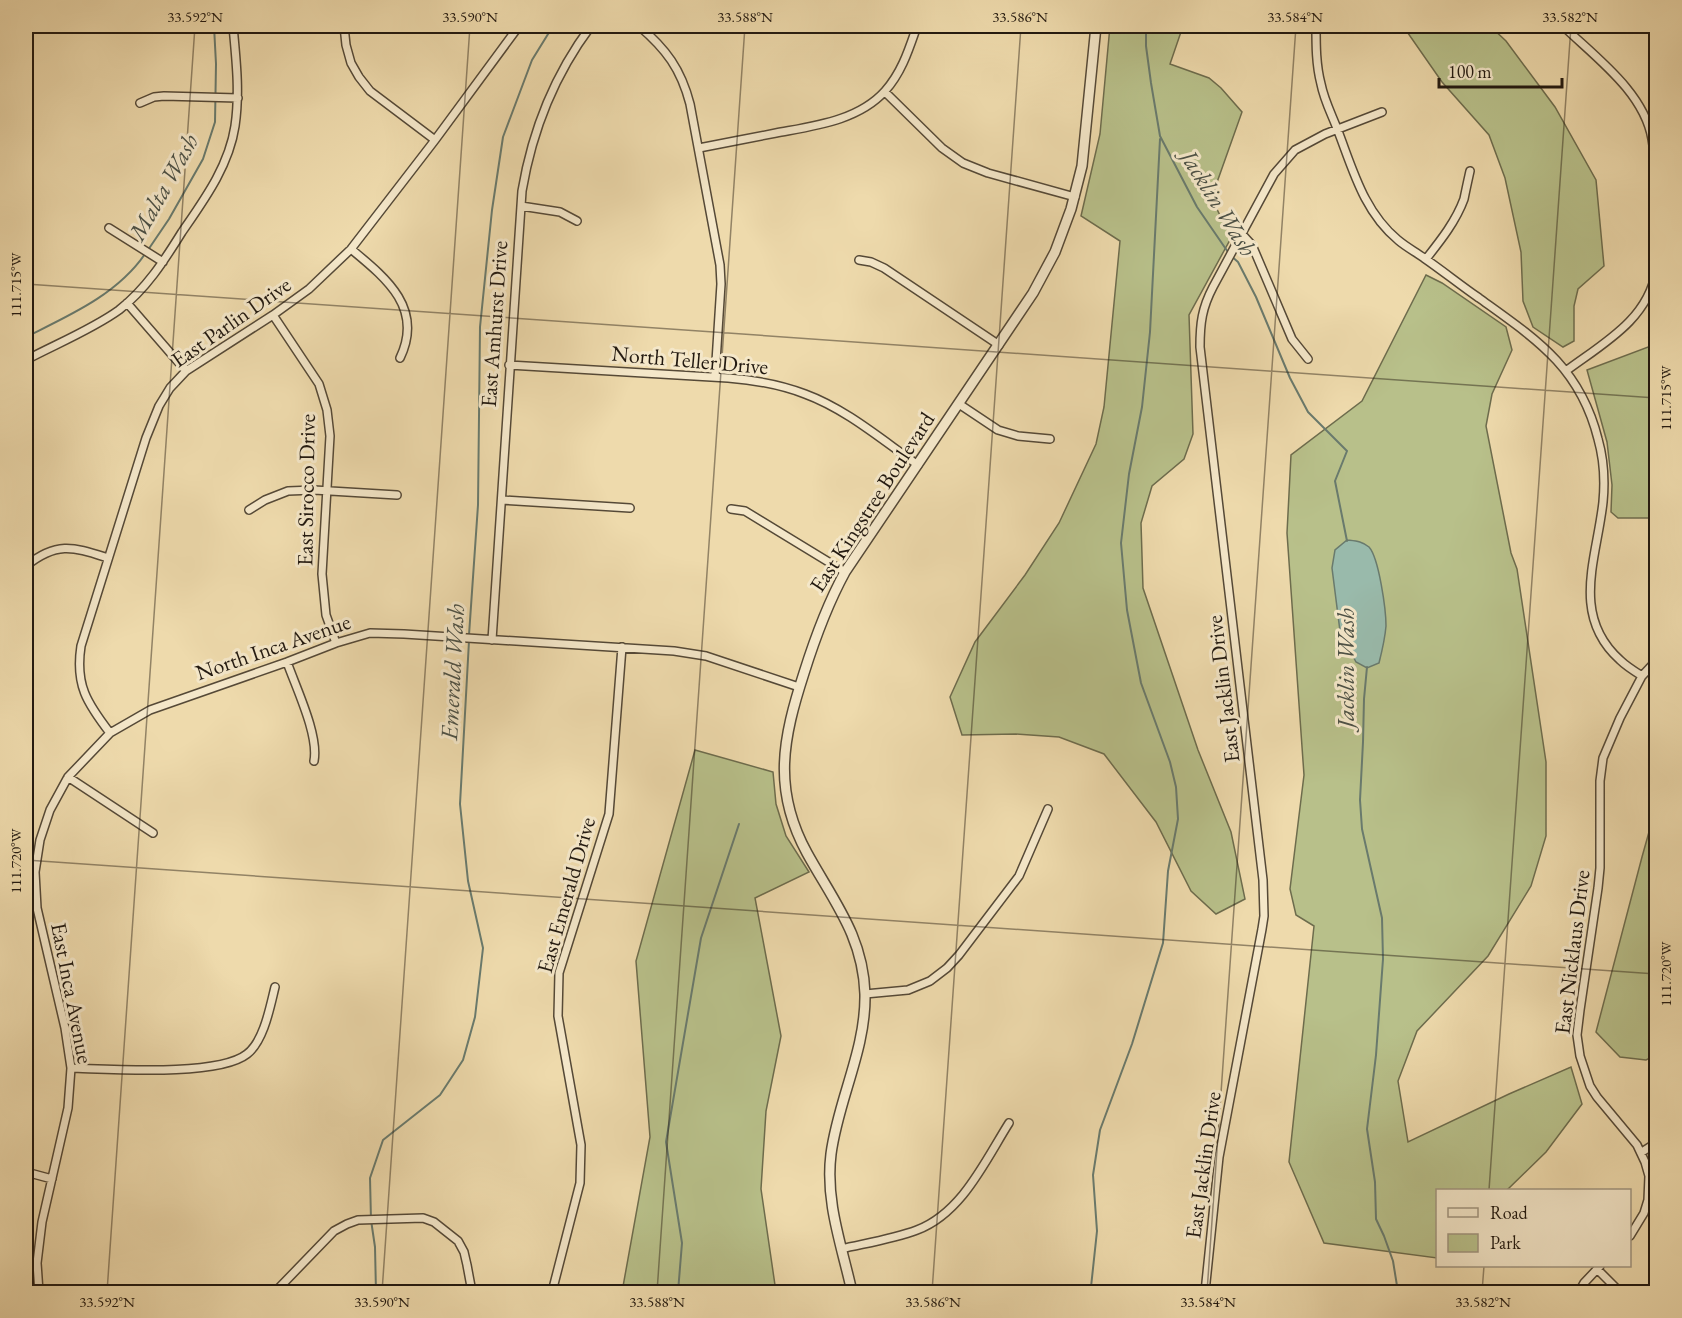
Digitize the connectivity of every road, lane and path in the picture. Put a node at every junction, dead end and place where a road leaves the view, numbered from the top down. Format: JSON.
{"nodes":[{"id":1,"x":31,"y":26,"type":"edge"},
{"id":2,"x":233,"y":26,"type":"edge"},
{"id":3,"x":344,"y":26,"type":"edge"},
{"id":4,"x":519,"y":26,"type":"edge"},
{"id":5,"x":591,"y":26,"type":"edge"},
{"id":6,"x":639,"y":26,"type":"edge"},
{"id":7,"x":918,"y":26,"type":"edge"},
{"id":8,"x":1096,"y":26,"type":"edge"},
{"id":9,"x":1316,"y":26,"type":"edge"},
{"id":10,"x":1563,"y":26,"type":"edge"},
{"id":11,"x":26,"y":39,"type":"edge"},
{"id":12,"x":885,"y":92,"type":"junction"},
{"id":13,"x":238,"y":98,"type":"junction"},
{"id":14,"x":140,"y":103,"type":"dead end"},
{"id":15,"x":1382,"y":112,"type":"dead end"},
{"id":16,"x":1338,"y":129,"type":"junction"},
{"id":17,"x":435,"y":140,"type":"junction"},
{"id":18,"x":699,"y":148,"type":"junction"},
{"id":19,"x":1470,"y":171,"type":"dead end"},
{"id":20,"x":1075,"y":197,"type":"junction"},
{"id":21,"x":521,"y":206,"type":"junction"},
{"id":22,"x":577,"y":221,"type":"dead end"},
{"id":23,"x":109,"y":228,"type":"dead end"},
{"id":24,"x":1656,"y":231,"type":"edge"},
{"id":25,"x":1242,"y":234,"type":"junction"},
{"id":26,"x":351,"y":249,"type":"junction"},
{"id":27,"x":1426,"y":259,"type":"junction"},
{"id":28,"x":859,"y":260,"type":"dead end"},
{"id":29,"x":163,"y":262,"type":"junction"},
{"id":30,"x":1656,"y":271,"type":"edge"},
{"id":31,"x":127,"y":303,"type":"junction"},
{"id":32,"x":273,"y":315,"type":"junction"},
{"id":33,"x":999,"y":345,"type":"junction"},
{"id":34,"x":400,"y":358,"type":"dead end"},
{"id":35,"x":1308,"y":359,"type":"dead end"},
{"id":36,"x":26,"y":360,"type":"edge"},
{"id":37,"x":510,"y":365,"type":"junction"},
{"id":38,"x":186,"y":371,"type":"junction"},
{"id":39,"x":1566,"y":371,"type":"junction"},
{"id":40,"x":715,"y":377,"type":"junction"},
{"id":41,"x":959,"y":404,"type":"junction"},
{"id":42,"x":1050,"y":439,"type":"dead end"},
{"id":43,"x":918,"y":465,"type":"junction"},
{"id":44,"x":326,"y":490,"type":"junction"},
{"id":45,"x":397,"y":495,"type":"dead end"},
{"id":46,"x":502,"y":500,"type":"junction"},
{"id":47,"x":630,"y":508,"type":"dead end"},
{"id":48,"x":731,"y":509,"type":"dead end"},
{"id":49,"x":249,"y":510,"type":"dead end"},
{"id":50,"x":108,"y":558,"type":"junction"},
{"id":51,"x":26,"y":566,"type":"edge"},
{"id":52,"x":845,"y":572,"type":"junction"},
{"id":53,"x":492,"y":640,"type":"junction"},
{"id":54,"x":336,"y":643,"type":"junction"},
{"id":55,"x":622,"y":647,"type":"junction"},
{"id":56,"x":1656,"y":661,"type":"edge"},
{"id":57,"x":287,"y":662,"type":"junction"},
{"id":58,"x":1642,"y":676,"type":"junction"},
{"id":59,"x":799,"y":687,"type":"junction"},
{"id":60,"x":110,"y":733,"type":"junction"},
{"id":61,"x":314,"y":761,"type":"dead end"},
{"id":62,"x":68,"y":777,"type":"junction"},
{"id":63,"x":1048,"y":809,"type":"dead end"},
{"id":64,"x":153,"y":833,"type":"dead end"},
{"id":65,"x":275,"y":987,"type":"dead end"},
{"id":66,"x":865,"y":994,"type":"junction"},
{"id":67,"x":71,"y":1068,"type":"junction"},
{"id":68,"x":1009,"y":1123,"type":"dead end"},
{"id":69,"x":1656,"y":1143,"type":"edge"},
{"id":70,"x":1642,"y":1152,"type":"junction"},
{"id":71,"x":26,"y":1173,"type":"edge"},
{"id":72,"x":52,"y":1179,"type":"junction"},
{"id":73,"x":1631,"y":1233,"type":"edge"},
{"id":74,"x":841,"y":1249,"type":"junction"},
{"id":75,"x":1599,"y":1267,"type":"edge"},
{"id":76,"x":39,"y":1293,"type":"edge"},
{"id":77,"x":275,"y":1293,"type":"edge"},
{"id":78,"x":472,"y":1293,"type":"edge"},
{"id":79,"x":552,"y":1293,"type":"edge"},
{"id":80,"x":852,"y":1293,"type":"edge"},
{"id":81,"x":1205,"y":1293,"type":"edge"},
{"id":82,"x":1579,"y":1293,"type":"edge"},
{"id":83,"x":1620,"y":1293,"type":"edge"}],
"edges":[{"from":1,"to":11,"type":"street"},
{"from":2,"to":13,"type":"street"},
{"from":3,"to":17,"type":"street"},
{"from":4,"to":17,"type":"street","name":"East Parlin Drive"},
{"from":5,"to":21,"type":"street","name":"East Amhurst Drive"},
{"from":6,"to":18,"type":"street"},
{"from":7,"to":12,"type":"street"},
{"from":8,"to":20,"type":"street","name":"East Kingstree Boulevard"},
{"from":9,"to":16,"type":"street"},
{"from":10,"to":24,"type":"street"},
{"from":12,"to":18,"type":"street"},
{"from":12,"to":20,"type":"street"},
{"from":13,"to":14,"type":"street"},
{"from":13,"to":29,"type":"street"},
{"from":15,"to":16,"type":"street","name":"East Jacklin Drive"},
{"from":16,"to":25,"type":"street","name":"East Jacklin Drive"},
{"from":16,"to":27,"type":"street"},
{"from":17,"to":26,"type":"street","name":"East Parlin Drive"},
{"from":18,"to":40,"type":"street"},
{"from":19,"to":27,"type":"street"},
{"from":20,"to":33,"type":"street","name":"East Kingstree Boulevard"},
{"from":21,"to":22,"type":"street"},
{"from":21,"to":37,"type":"street","name":"East Amhurst Drive"},
{"from":23,"to":29,"type":"street"},
{"from":25,"to":35,"type":"street"},
{"from":25,"to":81,"type":"street","name":"East Jacklin Drive"},
{"from":26,"to":32,"type":"street","name":"East Parlin Drive"},
{"from":26,"to":34,"type":"street"},
{"from":27,"to":39,"type":"street"},
{"from":28,"to":33,"type":"street"},
{"from":29,"to":31,"type":"street"},
{"from":30,"to":39,"type":"street"},
{"from":31,"to":36,"type":"street"},
{"from":31,"to":38,"type":"street"},
{"from":32,"to":38,"type":"street","name":"East Parlin Drive"},
{"from":32,"to":44,"type":"street","name":"East Sirocco Drive"},
{"from":33,"to":41,"type":"street","name":"East Kingstree Boulevard"},
{"from":37,"to":40,"type":"street","name":"North Teller Drive"},
{"from":37,"to":46,"type":"street","name":"East Amhurst Drive"},
{"from":38,"to":50,"type":"street","name":"East Parlin Drive"},
{"from":39,"to":58,"type":"street"},
{"from":40,"to":43,"type":"street","name":"North Teller Drive"},
{"from":41,"to":42,"type":"street"},
{"from":41,"to":43,"type":"street","name":"East Kingstree Boulevard"},
{"from":43,"to":52,"type":"street","name":"East Kingstree Boulevard"},
{"from":44,"to":45,"type":"street"},
{"from":44,"to":49,"type":"street"},
{"from":44,"to":54,"type":"street","name":"East Sirocco Drive"},
{"from":46,"to":47,"type":"street"},
{"from":46,"to":53,"type":"street","name":"East Amhurst Drive"},
{"from":48,"to":52,"type":"street"},
{"from":50,"to":51,"type":"street"},
{"from":50,"to":60,"type":"street","name":"East Parlin Drive"},
{"from":52,"to":59,"type":"street","name":"East Kingstree Boulevard"},
{"from":53,"to":54,"type":"street","name":"North Inca Avenue"},
{"from":53,"to":55,"type":"street","name":"North Inca Avenue"},
{"from":54,"to":57,"type":"street","name":"North Inca Avenue"},
{"from":55,"to":59,"type":"street","name":"North Inca Avenue"},
{"from":55,"to":79,"type":"street","name":"East Emerald Drive"},
{"from":56,"to":58,"type":"street","name":"East Nicklaus Drive"},
{"from":57,"to":60,"type":"street","name":"North Inca Avenue"},
{"from":57,"to":61,"type":"street"},
{"from":58,"to":70,"type":"street","name":"East Nicklaus Drive"},
{"from":59,"to":66,"type":"street","name":"East Kingstree Boulevard"},
{"from":60,"to":62,"type":"street","name":"North Inca Avenue"},
{"from":62,"to":64,"type":"street"},
{"from":62,"to":67,"type":"street","name":"East Inca Avenue"},
{"from":63,"to":66,"type":"street"},
{"from":65,"to":67,"type":"street"},
{"from":66,"to":74,"type":"street","name":"East Kingstree Boulevard"},
{"from":67,"to":72,"type":"street","name":"East Inca Avenue"},
{"from":68,"to":74,"type":"street"},
{"from":69,"to":70,"type":"street"},
{"from":70,"to":73,"type":"street","name":"East Nicklaus Drive"},
{"from":71,"to":72,"type":"street"},
{"from":72,"to":76,"type":"street","name":"East Inca Avenue"},
{"from":74,"to":80,"type":"street","name":"East Kingstree Boulevard"},
{"from":75,"to":82,"type":"street"},
{"from":75,"to":83,"type":"street"},
{"from":77,"to":78,"type":"street"}]}
